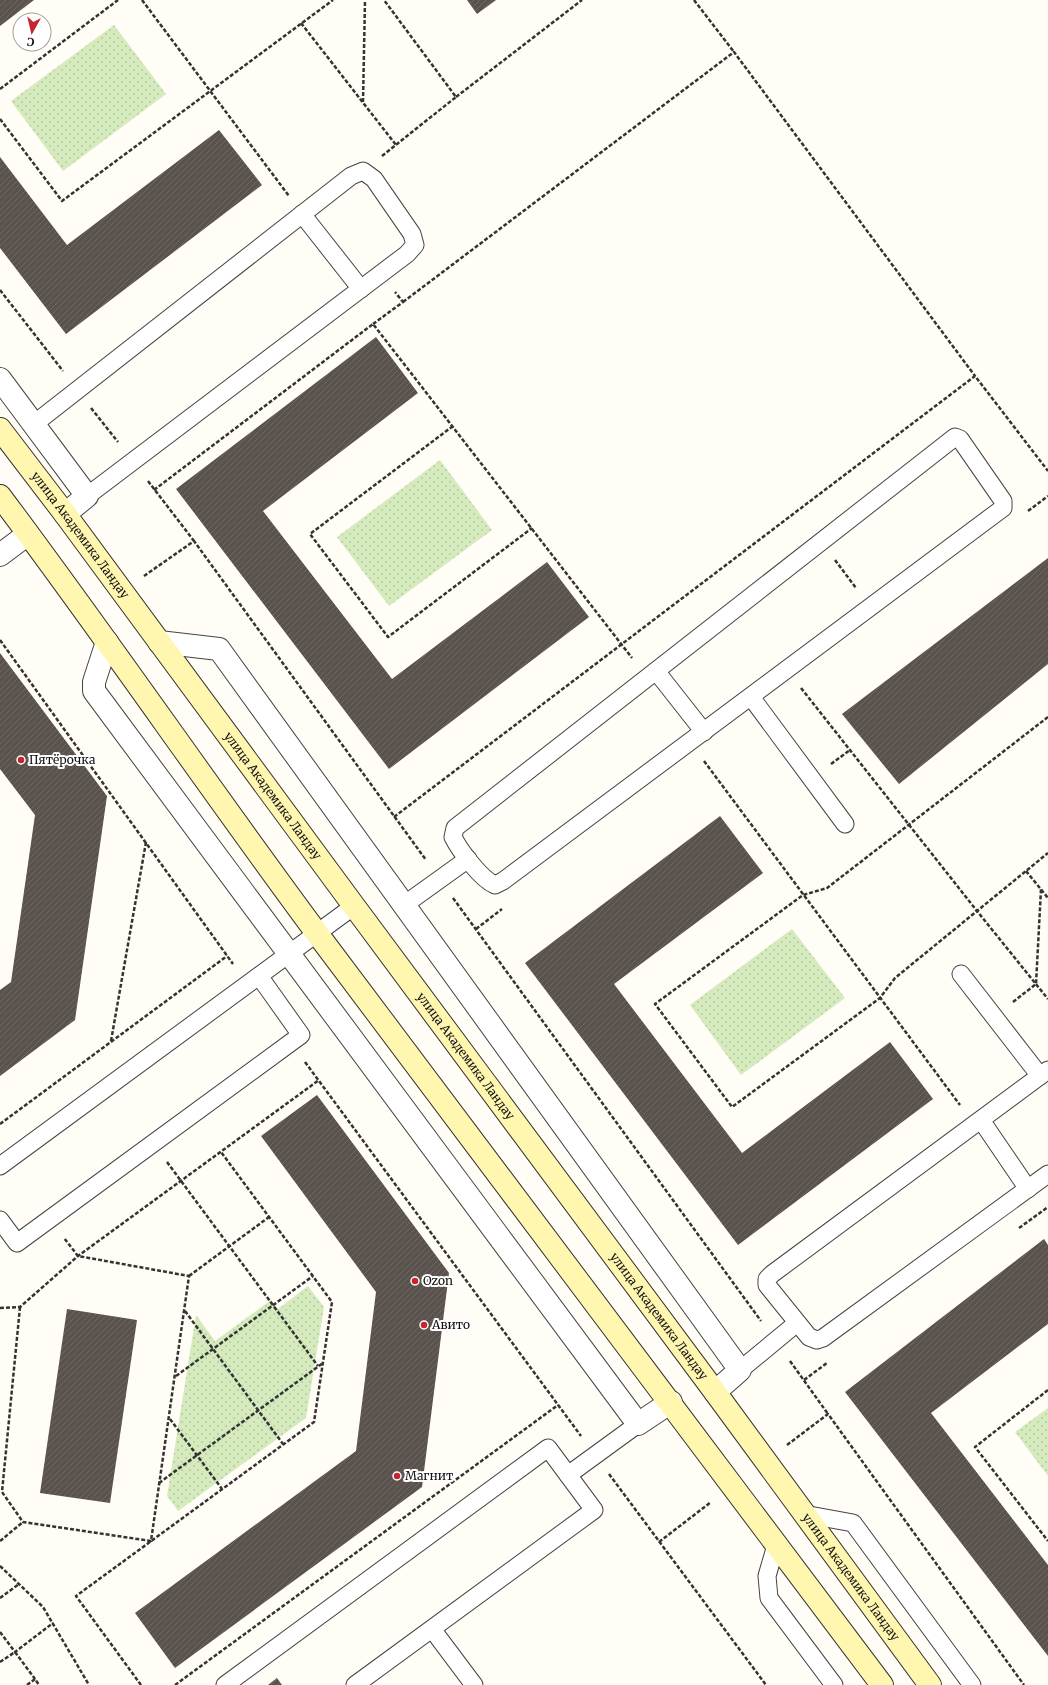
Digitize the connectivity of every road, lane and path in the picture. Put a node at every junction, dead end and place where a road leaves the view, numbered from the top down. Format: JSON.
{"nodes":[{"id":1,"x":118,"y":0,"type":"edge"},
{"id":2,"x":142,"y":0,"type":"edge"},
{"id":3,"x":333,"y":0,"type":"edge"},
{"id":4,"x":365,"y":0,"type":"edge"},
{"id":5,"x":384,"y":0,"type":"edge"},
{"id":6,"x":582,"y":0,"type":"edge"},
{"id":7,"x":694,"y":0,"type":"edge"},
{"id":8,"x":301,"y":23,"type":"junction"},
{"id":9,"x":734,"y":52,"type":"junction"},
{"id":10,"x":0,"y":89,"type":"edge"},
{"id":11,"x":210,"y":91,"type":"junction"},
{"id":12,"x":456,"y":97,"type":"junction"},
{"id":13,"x":363,"y":102,"type":"junction"},
{"id":14,"x":0,"y":119,"type":"edge"},
{"id":15,"x":396,"y":145,"type":"junction"},
{"id":16,"x":363,"y":171,"type":"junction"},
{"id":17,"x":302,"y":214,"type":"junction"},
{"id":18,"x":382,"y":273,"type":"junction"},
{"id":19,"x":361,"y":289,"type":"junction"},
{"id":20,"x":0,"y":290,"type":"edge"},
{"id":21,"x":403,"y":302,"type":"junction"},
{"id":22,"x":374,"y":324,"type":"junction"},
{"id":23,"x":975,"y":376,"type":"junction"},
{"id":24,"x":0,"y":379,"type":"edge"},
{"id":25,"x":77,"y":390,"type":"junction"},
{"id":26,"x":34,"y":424,"type":"junction"},
{"id":27,"x":453,"y":426,"type":"junction"},
{"id":28,"x":0,"y":428,"type":"edge"},
{"id":29,"x":132,"y":462,"type":"junction"},
{"id":30,"x":1048,"y":471,"type":"edge"},
{"id":31,"x":154,"y":490,"type":"junction"},
{"id":32,"x":0,"y":496,"type":"edge"},
{"id":33,"x":87,"y":496,"type":"junction"},
{"id":34,"x":65,"y":514,"type":"junction"},
{"id":35,"x":532,"y":528,"type":"junction"},
{"id":36,"x":28,"y":534,"type":"junction"},
{"id":37,"x":194,"y":541,"type":"dead end"},
{"id":38,"x":820,"y":542,"type":"junction"},
{"id":39,"x":0,"y":555,"type":"edge"},
{"id":40,"x":872,"y":607,"type":"junction"},
{"id":41,"x":0,"y":640,"type":"edge"},
{"id":42,"x":107,"y":642,"type":"junction"},
{"id":43,"x":159,"y":642,"type":"junction"},
{"id":44,"x":622,"y":645,"type":"junction"},
{"id":45,"x":652,"y":674,"type":"junction"},
{"id":46,"x":799,"y":685,"type":"dead end"},
{"id":47,"x":751,"y":697,"type":"junction"},
{"id":48,"x":1048,"y":717,"type":"edge"},
{"id":49,"x":704,"y":732,"type":"junction"},
{"id":50,"x":690,"y":742,"type":"junction"},
{"id":51,"x":394,"y":817,"type":"dead end"},
{"id":52,"x":845,"y":824,"type":"dead end"},
{"id":53,"x":909,"y":825,"type":"junction"},
{"id":54,"x":146,"y":842,"type":"junction"},
{"id":55,"x":1048,"y":853,"type":"edge"},
{"id":56,"x":468,"y":859,"type":"junction"},
{"id":57,"x":1026,"y":871,"type":"junction"},
{"id":58,"x":1041,"y":889,"type":"junction"},
{"id":59,"x":804,"y":895,"type":"junction"},
{"id":60,"x":1048,"y":898,"type":"edge"},
{"id":61,"x":404,"y":905,"type":"junction"},
{"id":62,"x":354,"y":906,"type":"junction"},
{"id":63,"x":977,"y":911,"type":"junction"},
{"id":64,"x":317,"y":933,"type":"junction"},
{"id":65,"x":288,"y":954,"type":"junction"},
{"id":66,"x":227,"y":956,"type":"junction"},
{"id":67,"x":961,"y":974,"type":"dead end"},
{"id":68,"x":253,"y":980,"type":"junction"},
{"id":69,"x":1036,"y":984,"type":"junction"},
{"id":70,"x":880,"y":998,"type":"junction"},
{"id":71,"x":1048,"y":999,"type":"edge"},
{"id":72,"x":994,"y":1016,"type":"junction"},
{"id":73,"x":111,"y":1042,"type":"junction"},
{"id":74,"x":291,"y":1043,"type":"junction"},
{"id":75,"x":1044,"y":1073,"type":"edge"},
{"id":76,"x":319,"y":1080,"type":"junction"},
{"id":77,"x":978,"y":1122,"type":"junction"},
{"id":78,"x":0,"y":1124,"type":"edge"},
{"id":79,"x":153,"y":1144,"type":"junction"},
{"id":80,"x":221,"y":1152,"type":"junction"},
{"id":81,"x":0,"y":1166,"type":"edge"},
{"id":82,"x":1048,"y":1174,"type":"edge"},
{"id":83,"x":181,"y":1181,"type":"junction"},
{"id":84,"x":1028,"y":1188,"type":"junction"},
{"id":85,"x":269,"y":1217,"type":"junction"},
{"id":86,"x":50,"y":1219,"type":"junction"},
{"id":87,"x":0,"y":1220,"type":"edge"},
{"id":88,"x":229,"y":1246,"type":"junction"},
{"id":89,"x":78,"y":1256,"type":"junction"},
{"id":90,"x":189,"y":1276,"type":"junction"},
{"id":91,"x":313,"y":1276,"type":"junction"},
{"id":92,"x":273,"y":1305,"type":"junction"},
{"id":93,"x":20,"y":1307,"type":"junction"},
{"id":94,"x":0,"y":1308,"type":"edge"},
{"id":95,"x":185,"y":1310,"type":"junction"},
{"id":96,"x":797,"y":1323,"type":"junction"},
{"id":97,"x":213,"y":1349,"type":"junction"},
{"id":98,"x":323,"y":1362,"type":"junction"},
{"id":99,"x":318,"y":1366,"type":"junction"},
{"id":100,"x":740,"y":1370,"type":"junction"},
{"id":101,"x":175,"y":1376,"type":"junction"},
{"id":102,"x":1048,"y":1390,"type":"edge"},
{"id":103,"x":715,"y":1392,"type":"junction"},
{"id":104,"x":671,"y":1402,"type":"junction"},
{"id":105,"x":558,"y":1405,"type":"junction"},
{"id":106,"x":258,"y":1410,"type":"junction"},
{"id":107,"x":170,"y":1418,"type":"junction"},
{"id":108,"x":638,"y":1424,"type":"junction"},
{"id":109,"x":284,"y":1444,"type":"junction"},
{"id":110,"x":595,"y":1455,"type":"junction"},
{"id":111,"x":196,"y":1456,"type":"junction"},
{"id":112,"x":568,"y":1475,"type":"junction"},
{"id":113,"x":159,"y":1483,"type":"junction"},
{"id":114,"x":222,"y":1489,"type":"junction"},
{"id":115,"x":804,"y":1514,"type":"junction"},
{"id":116,"x":23,"y":1522,"type":"junction"},
{"id":117,"x":0,"y":1541,"type":"edge"},
{"id":118,"x":151,"y":1541,"type":"junction"},
{"id":119,"x":1048,"y":1541,"type":"edge"},
{"id":120,"x":776,"y":1545,"type":"junction"},
{"id":121,"x":0,"y":1566,"type":"edge"},
{"id":122,"x":19,"y":1584,"type":"junction"},
{"id":123,"x":0,"y":1598,"type":"edge"},
{"id":124,"x":52,"y":1623,"type":"junction"},
{"id":125,"x":432,"y":1629,"type":"junction"},
{"id":126,"x":0,"y":1632,"type":"edge"},
{"id":127,"x":14,"y":1652,"type":"junction"},
{"id":128,"x":0,"y":1662,"type":"edge"},
{"id":129,"x":35,"y":1679,"type":"junction"},
{"id":130,"x":27,"y":1685,"type":"edge"},
{"id":131,"x":40,"y":1685,"type":"edge"},
{"id":132,"x":89,"y":1685,"type":"edge"},
{"id":133,"x":141,"y":1685,"type":"edge"},
{"id":134,"x":175,"y":1685,"type":"edge"},
{"id":135,"x":225,"y":1685,"type":"edge"},
{"id":136,"x":355,"y":1685,"type":"edge"},
{"id":137,"x":474,"y":1685,"type":"edge"},
{"id":138,"x":766,"y":1685,"type":"edge"},
{"id":139,"x":834,"y":1685,"type":"edge"},
{"id":140,"x":882,"y":1685,"type":"edge"},
{"id":141,"x":930,"y":1685,"type":"edge"},
{"id":142,"x":972,"y":1685,"type":"edge"}],
"edges":[{"from":1,"to":10,"type":"path"},
{"from":2,"to":11,"type":"path"},
{"from":3,"to":8,"type":"path"},
{"from":4,"to":13,"type":"path"},
{"from":5,"to":12,"type":"path"},
{"from":6,"to":12,"type":"path"},
{"from":7,"to":9,"type":"path"},
{"from":8,"to":11,"type":"path"},
{"from":8,"to":13,"type":"path"},
{"from":9,"to":21,"type":"path"},
{"from":9,"to":23,"type":"path"},
{"from":11,"to":14,"type":"path"},
{"from":11,"to":17,"type":"path"},
{"from":12,"to":15,"type":"path"},
{"from":13,"to":15,"type":"path"},
{"from":15,"to":16,"type":"path"},
{"from":16,"to":17,"type":"lane"},
{"from":16,"to":18,"type":"lane"},
{"from":17,"to":19,"type":"lane"},
{"from":17,"to":25,"type":"lane"},
{"from":18,"to":19,"type":"lane"},
{"from":18,"to":21,"type":"path"},
{"from":19,"to":29,"type":"lane"},
{"from":20,"to":25,"type":"path"},
{"from":21,"to":22,"type":"path"},
{"from":22,"to":27,"type":"path"},
{"from":22,"to":31,"type":"path"},
{"from":23,"to":30,"type":"path"},
{"from":23,"to":44,"type":"path"},
{"from":24,"to":26,"type":"street"},
{"from":25,"to":26,"type":"lane"},
{"from":25,"to":29,"type":"path"},
{"from":26,"to":33,"type":"street"},
{"from":27,"to":35,"type":"path"},
{"from":27,"to":35,"type":"path"},
{"from":28,"to":34,"type":"street","name":"улица Академика Ландау"},
{"from":29,"to":31,"type":"path"},
{"from":29,"to":33,"type":"lane"},
{"from":31,"to":37,"type":"path"},
{"from":32,"to":36,"type":"street"},
{"from":33,"to":34,"type":"street"},
{"from":34,"to":43,"type":"street","name":"улица Академика Ландау"},
{"from":35,"to":44,"type":"path"},
{"from":36,"to":39,"type":"street"},
{"from":36,"to":42,"type":"street"},
{"from":38,"to":40,"type":"path"},
{"from":38,"to":40,"type":"lane"},
{"from":38,"to":45,"type":"lane"},
{"from":40,"to":47,"type":"lane"},
{"from":41,"to":54,"type":"path"},
{"from":42,"to":64,"type":"street"},
{"from":42,"to":65,"type":"street"},
{"from":43,"to":61,"type":"street"},
{"from":43,"to":62,"type":"street","name":"улица Академика Ландау"},
{"from":44,"to":45,"type":"path"},
{"from":44,"to":51,"type":"path"},
{"from":45,"to":49,"type":"lane"},
{"from":45,"to":56,"type":"lane"},
{"from":46,"to":53,"type":"path"},
{"from":47,"to":49,"type":"lane"},
{"from":47,"to":52,"type":"lane"},
{"from":48,"to":53,"type":"path"},
{"from":49,"to":50,"type":"lane"},
{"from":50,"to":56,"type":"lane"},
{"from":50,"to":59,"type":"path"},
{"from":53,"to":59,"type":"path"},
{"from":53,"to":63,"type":"path"},
{"from":54,"to":66,"type":"path"},
{"from":54,"to":73,"type":"path"},
{"from":55,"to":57,"type":"path"},
{"from":56,"to":61,"type":"lane"},
{"from":57,"to":58,"type":"path"},
{"from":57,"to":63,"type":"path"},
{"from":58,"to":60,"type":"path"},
{"from":58,"to":69,"type":"path"},
{"from":59,"to":70,"type":"path"},
{"from":59,"to":70,"type":"path"},
{"from":61,"to":100,"type":"street"},
{"from":62,"to":64,"type":"lane"},
{"from":62,"to":103,"type":"street","name":"улица Академика Ландау"},
{"from":63,"to":69,"type":"path"},
{"from":63,"to":70,"type":"path"},
{"from":64,"to":65,"type":"lane"},
{"from":64,"to":104,"type":"street"},
{"from":65,"to":68,"type":"lane"},
{"from":65,"to":108,"type":"street"},
{"from":66,"to":68,"type":"path"},
{"from":66,"to":73,"type":"path"},
{"from":67,"to":72,"type":"lane"},
{"from":68,"to":74,"type":"lane"},
{"from":68,"to":81,"type":"lane"},
{"from":69,"to":71,"type":"path"},
{"from":69,"to":72,"type":"path"},
{"from":70,"to":77,"type":"path"},
{"from":72,"to":75,"type":"lane"},
{"from":73,"to":78,"type":"path"},
{"from":74,"to":76,"type":"path"},
{"from":74,"to":79,"type":"lane"},
{"from":75,"to":77,"type":"lane"},
{"from":76,"to":80,"type":"path"},
{"from":76,"to":105,"type":"path"},
{"from":77,"to":84,"type":"lane"},
{"from":77,"to":96,"type":"lane"},
{"from":79,"to":83,"type":"path"},
{"from":79,"to":86,"type":"lane"},
{"from":80,"to":83,"type":"path"},
{"from":80,"to":85,"type":"path"},
{"from":82,"to":84,"type":"lane"},
{"from":83,"to":88,"type":"path"},
{"from":83,"to":89,"type":"path"},
{"from":84,"to":96,"type":"lane"},
{"from":85,"to":88,"type":"path"},
{"from":85,"to":91,"type":"path"},
{"from":86,"to":87,"type":"lane"},
{"from":86,"to":89,"type":"path"},
{"from":88,"to":90,"type":"path"},
{"from":88,"to":92,"type":"path"},
{"from":89,"to":90,"type":"path"},
{"from":89,"to":93,"type":"path"},
{"from":90,"to":95,"type":"path"},
{"from":91,"to":92,"type":"path"},
{"from":91,"to":98,"type":"path"},
{"from":92,"to":97,"type":"path"},
{"from":92,"to":99,"type":"path"},
{"from":93,"to":94,"type":"path"},
{"from":93,"to":116,"type":"path"},
{"from":95,"to":97,"type":"path"},
{"from":95,"to":101,"type":"path"},
{"from":96,"to":100,"type":"lane"},
{"from":97,"to":101,"type":"path"},
{"from":97,"to":106,"type":"path"},
{"from":98,"to":99,"type":"path"},
{"from":98,"to":109,"type":"path"},
{"from":99,"to":106,"type":"path"},
{"from":100,"to":103,"type":"street"},
{"from":101,"to":107,"type":"path"},
{"from":102,"to":119,"type":"path"},
{"from":103,"to":115,"type":"street","name":"улица Академика Ландау"},
{"from":104,"to":108,"type":"street"},
{"from":104,"to":120,"type":"street"},
{"from":105,"to":110,"type":"path"},
{"from":105,"to":134,"type":"path"},
{"from":106,"to":109,"type":"path"},
{"from":106,"to":111,"type":"path"},
{"from":107,"to":111,"type":"path"},
{"from":107,"to":113,"type":"path"},
{"from":108,"to":110,"type":"lane"},
{"from":109,"to":114,"type":"path"},
{"from":110,"to":112,"type":"lane"},
{"from":110,"to":138,"type":"path"},
{"from":111,"to":113,"type":"path"},
{"from":111,"to":114,"type":"path"},
{"from":112,"to":125,"type":"lane"},
{"from":112,"to":135,"type":"lane"},
{"from":113,"to":118,"type":"path"},
{"from":114,"to":118,"type":"path"},
{"from":115,"to":141,"type":"street","name":"улица Академика Ландау"},
{"from":115,"to":142,"type":"lane"},
{"from":116,"to":117,"type":"path"},
{"from":116,"to":118,"type":"path"},
{"from":118,"to":133,"type":"path"},
{"from":120,"to":139,"type":"lane"},
{"from":120,"to":140,"type":"street"},
{"from":121,"to":122,"type":"path"},
{"from":122,"to":123,"type":"path"},
{"from":122,"to":124,"type":"path"},
{"from":124,"to":127,"type":"path"},
{"from":124,"to":132,"type":"path"},
{"from":125,"to":136,"type":"lane"},
{"from":125,"to":137,"type":"lane"},
{"from":126,"to":127,"type":"path"},
{"from":127,"to":128,"type":"path"},
{"from":127,"to":129,"type":"path"},
{"from":129,"to":130,"type":"path"},
{"from":129,"to":131,"type":"path"}]}
